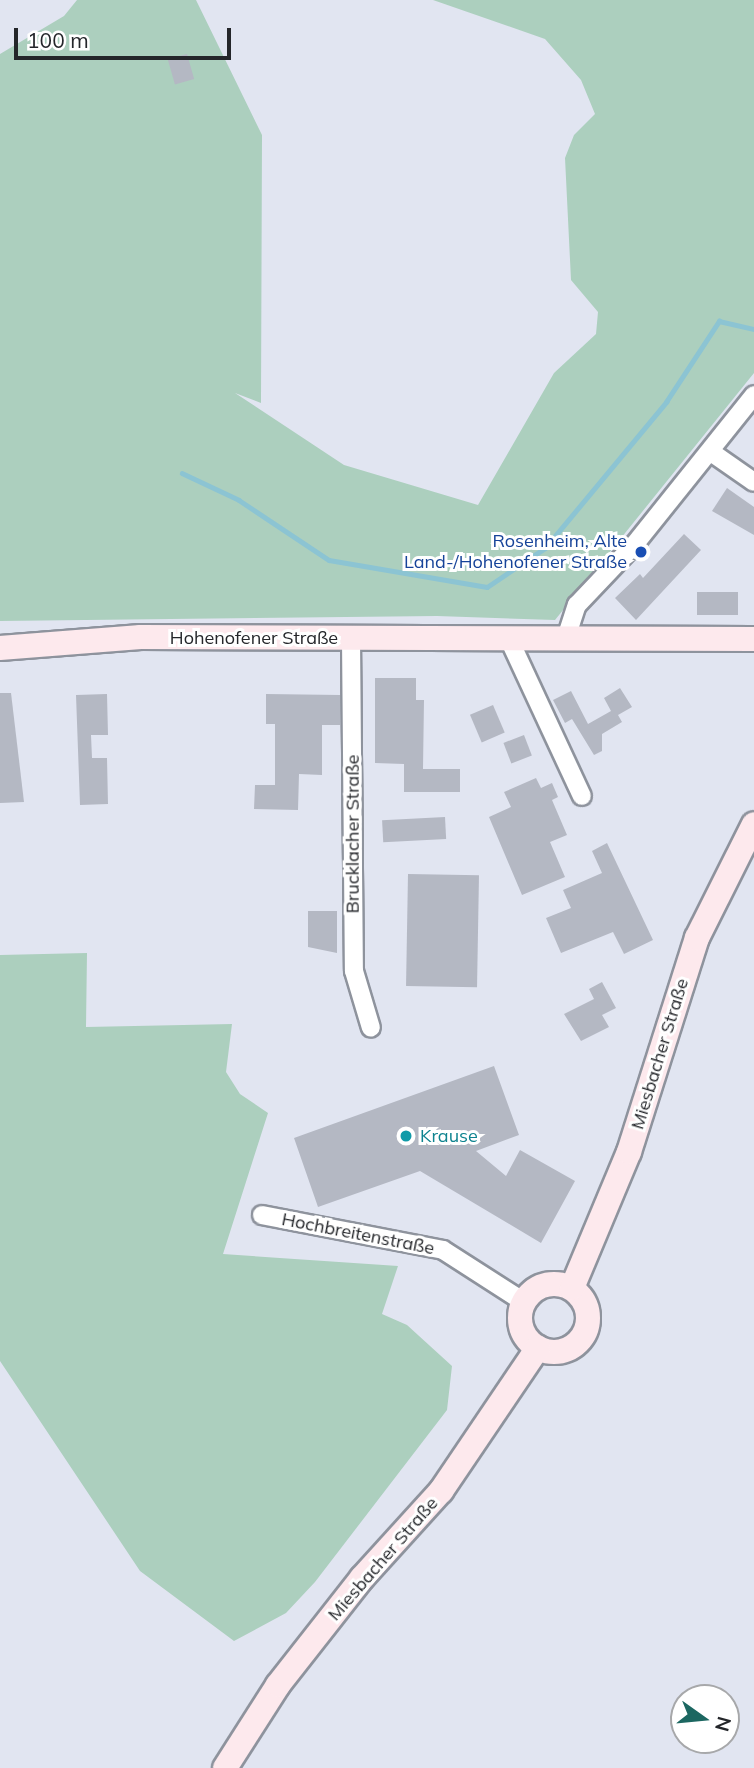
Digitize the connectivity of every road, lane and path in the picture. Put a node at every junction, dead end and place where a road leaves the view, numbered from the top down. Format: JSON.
{"nodes":[{"id":1,"x":754,"y":395,"type":"edge"},
{"id":2,"x":711,"y":452,"type":"junction"},
{"id":3,"x":754,"y":482,"type":"edge"},
{"id":4,"x":351,"y":638,"type":"junction"},
{"id":5,"x":566,"y":638,"type":"junction"},
{"id":6,"x":509,"y":639,"type":"junction"},
{"id":7,"x":754,"y":639,"type":"edge"},
{"id":8,"x":0,"y":648,"type":"edge"},
{"id":9,"x":582,"y":796,"type":"dead end"},
{"id":10,"x":754,"y":824,"type":"edge"},
{"id":11,"x":372,"y":1028,"type":"dead end"},
{"id":12,"x":262,"y":1215,"type":"dead end"},
{"id":13,"x":572,"y":1288,"type":"junction"},
{"id":14,"x":524,"y":1301,"type":"junction"},
{"id":15,"x":538,"y":1348,"type":"junction"},
{"id":16,"x":225,"y":1768,"type":"edge"}],
"edges":[{"from":1,"to":2,"type":"street"},
{"from":2,"to":3,"type":"street"},
{"from":2,"to":5,"type":"street"},
{"from":4,"to":6,"type":"main road","name":"Hohenofener Straße"},
{"from":4,"to":8,"type":"main road","name":"Hohenofener Straße"},
{"from":4,"to":11,"type":"street","name":"Brucklacher Straße"},
{"from":5,"to":6,"type":"main road","name":"Hohenofener Straße"},
{"from":5,"to":7,"type":"main road","name":"Hohenofener Straße"},
{"from":6,"to":9,"type":"street"},
{"from":10,"to":13,"type":"main road","name":"Miesbacher Straße"},
{"from":12,"to":14,"type":"street","name":"Hochbreitenstraße"},
{"from":13,"to":14,"type":"main road"},
{"from":13,"to":15,"type":"main road"},
{"from":14,"to":15,"type":"main road"},
{"from":15,"to":16,"type":"main road","name":"Miesbacher Straße"}]}
